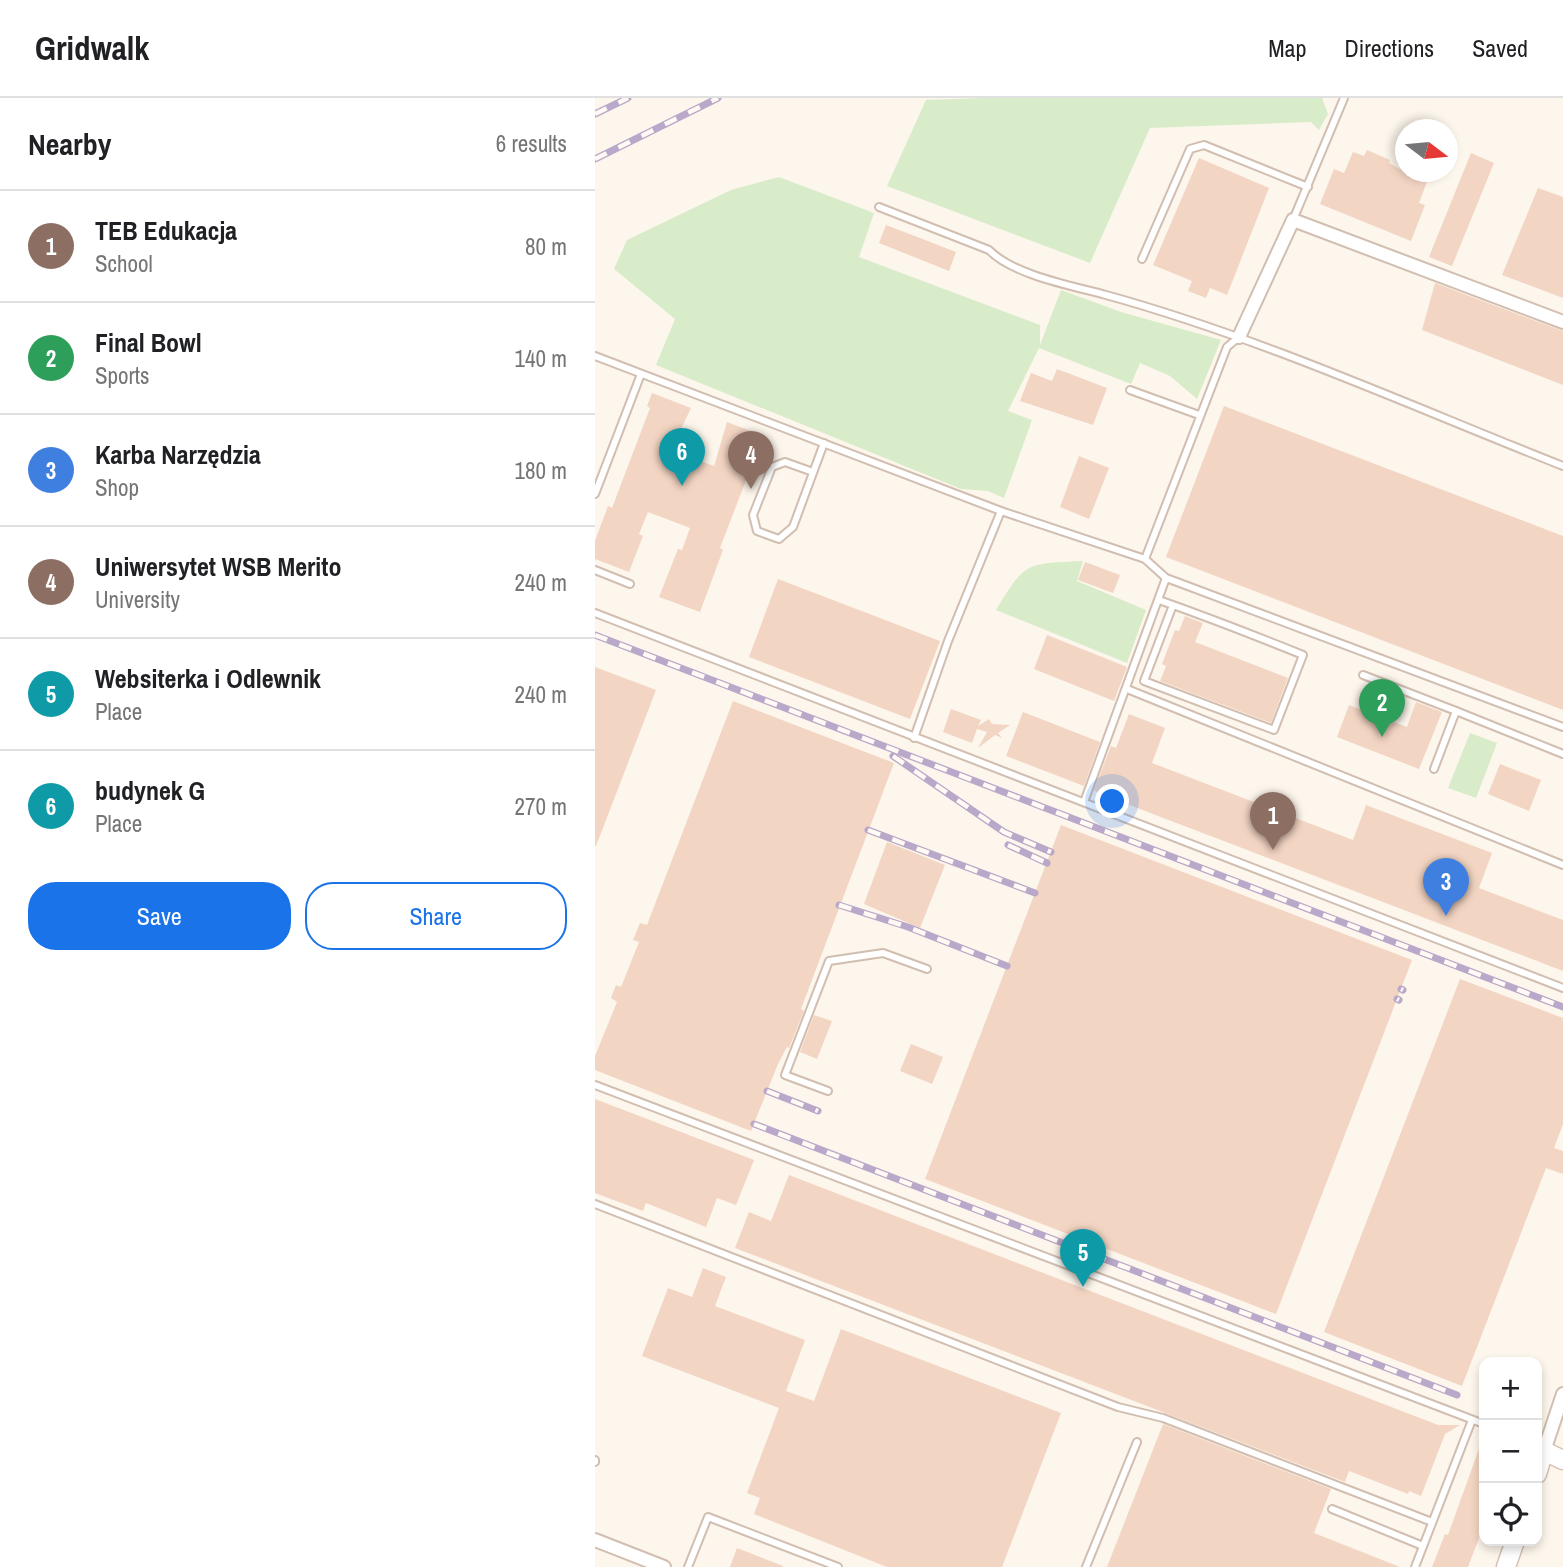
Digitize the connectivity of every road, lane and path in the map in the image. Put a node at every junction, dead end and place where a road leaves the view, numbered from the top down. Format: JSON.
{"nodes":[{"id":1,"x":1344,"y":98,"type":"edge"},
{"id":2,"x":1308,"y":187,"type":"junction"},
{"id":3,"x":879,"y":207,"type":"dead end"},
{"id":4,"x":1293,"y":220,"type":"junction"},
{"id":5,"x":1142,"y":259,"type":"dead end"},
{"id":6,"x":1563,"y":322,"type":"edge"},
{"id":7,"x":1239,"y":337,"type":"junction"},
{"id":8,"x":596,"y":358,"type":"edge"},
{"id":9,"x":641,"y":374,"type":"junction"},
{"id":10,"x":1129,"y":390,"type":"dead end"},
{"id":11,"x":1199,"y":415,"type":"junction"},
{"id":12,"x":824,"y":443,"type":"junction"},
{"id":13,"x":1563,"y":467,"type":"edge"},
{"id":14,"x":813,"y":472,"type":"junction"},
{"id":15,"x":595,"y":494,"type":"edge"},
{"id":16,"x":1001,"y":511,"type":"junction"},
{"id":17,"x":1145,"y":559,"type":"junction"},
{"id":18,"x":595,"y":570,"type":"edge"},
{"id":19,"x":1166,"y":578,"type":"junction"},
{"id":20,"x":629,"y":584,"type":"dead end"},
{"id":21,"x":1159,"y":600,"type":"junction"},
{"id":22,"x":1173,"y":605,"type":"junction"},
{"id":23,"x":595,"y":613,"type":"edge"},
{"id":24,"x":1363,"y":675,"type":"dead end"},
{"id":25,"x":1127,"y":689,"type":"junction"},
{"id":26,"x":1456,"y":711,"type":"junction"},
{"id":27,"x":1563,"y":727,"type":"edge"},
{"id":28,"x":914,"y":738,"type":"junction"},
{"id":29,"x":1563,"y":754,"type":"edge"},
{"id":30,"x":1434,"y":769,"type":"dead end"},
{"id":31,"x":1084,"y":802,"type":"junction"},
{"id":32,"x":1563,"y":865,"type":"edge"},
{"id":33,"x":927,"y":969,"type":"dead end"},
{"id":34,"x":1563,"y":988,"type":"edge"},
{"id":35,"x":595,"y":1085,"type":"edge"},
{"id":36,"x":828,"y":1091,"type":"dead end"},
{"id":37,"x":595,"y":1205,"type":"edge"},
{"id":38,"x":1563,"y":1394,"type":"edge"},
{"id":39,"x":1472,"y":1420,"type":"junction"},
{"id":40,"x":1479,"y":1422,"type":"edge"},
{"id":41,"x":1137,"y":1441,"type":"dead end"},
{"id":42,"x":1542,"y":1444,"type":"edge"},
{"id":43,"x":1542,"y":1450,"type":"edge"},
{"id":44,"x":1563,"y":1460,"type":"edge"},
{"id":45,"x":1332,"y":1509,"type":"dead end"},
{"id":46,"x":1432,"y":1522,"type":"junction"},
{"id":47,"x":595,"y":1540,"type":"edge"},
{"id":48,"x":1423,"y":1546,"type":"junction"},
{"id":49,"x":1513,"y":1546,"type":"edge"},
{"id":50,"x":664,"y":1567,"type":"edge"},
{"id":51,"x":688,"y":1567,"type":"edge"},
{"id":52,"x":838,"y":1567,"type":"edge"},
{"id":53,"x":1086,"y":1567,"type":"edge"},
{"id":54,"x":1415,"y":1567,"type":"edge"},
{"id":55,"x":1506,"y":1567,"type":"edge"}],
"edges":[{"from":1,"to":2,"type":"lane"},
{"from":2,"to":4,"type":"lane"},
{"from":2,"to":5,"type":"lane"},
{"from":3,"to":7,"type":"lane"},
{"from":4,"to":6,"type":"street"},
{"from":4,"to":7,"type":"street"},
{"from":7,"to":11,"type":"lane"},
{"from":7,"to":13,"type":"lane"},
{"from":8,"to":9,"type":"lane"},
{"from":9,"to":12,"type":"lane"},
{"from":9,"to":15,"type":"lane"},
{"from":10,"to":11,"type":"lane"},
{"from":11,"to":17,"type":"lane"},
{"from":12,"to":14,"type":"lane"},
{"from":12,"to":16,"type":"lane"},
{"from":14,"to":14,"type":"lane"},
{"from":16,"to":17,"type":"lane"},
{"from":16,"to":28,"type":"lane"},
{"from":17,"to":19,"type":"lane"},
{"from":18,"to":20,"type":"lane"},
{"from":19,"to":21,"type":"lane"},
{"from":19,"to":27,"type":"lane"},
{"from":21,"to":22,"type":"lane"},
{"from":21,"to":25,"type":"lane"},
{"from":22,"to":22,"type":"lane"},
{"from":23,"to":28,"type":"lane"},
{"from":24,"to":26,"type":"lane"},
{"from":25,"to":31,"type":"lane"},
{"from":25,"to":32,"type":"lane"},
{"from":26,"to":29,"type":"lane"},
{"from":26,"to":30,"type":"lane"},
{"from":28,"to":31,"type":"lane"},
{"from":31,"to":34,"type":"lane"},
{"from":33,"to":36,"type":"lane"},
{"from":35,"to":39,"type":"lane"},
{"from":37,"to":46,"type":"lane"},
{"from":38,"to":42,"type":"street"},
{"from":39,"to":40,"type":"lane"},
{"from":39,"to":46,"type":"lane"},
{"from":41,"to":53,"type":"lane"},
{"from":43,"to":44,"type":"street"},
{"from":45,"to":48,"type":"lane"},
{"from":46,"to":48,"type":"lane"},
{"from":47,"to":50,"type":"street"},
{"from":48,"to":54,"type":"lane"},
{"from":49,"to":55,"type":"street"},
{"from":51,"to":52,"type":"lane"}]}
